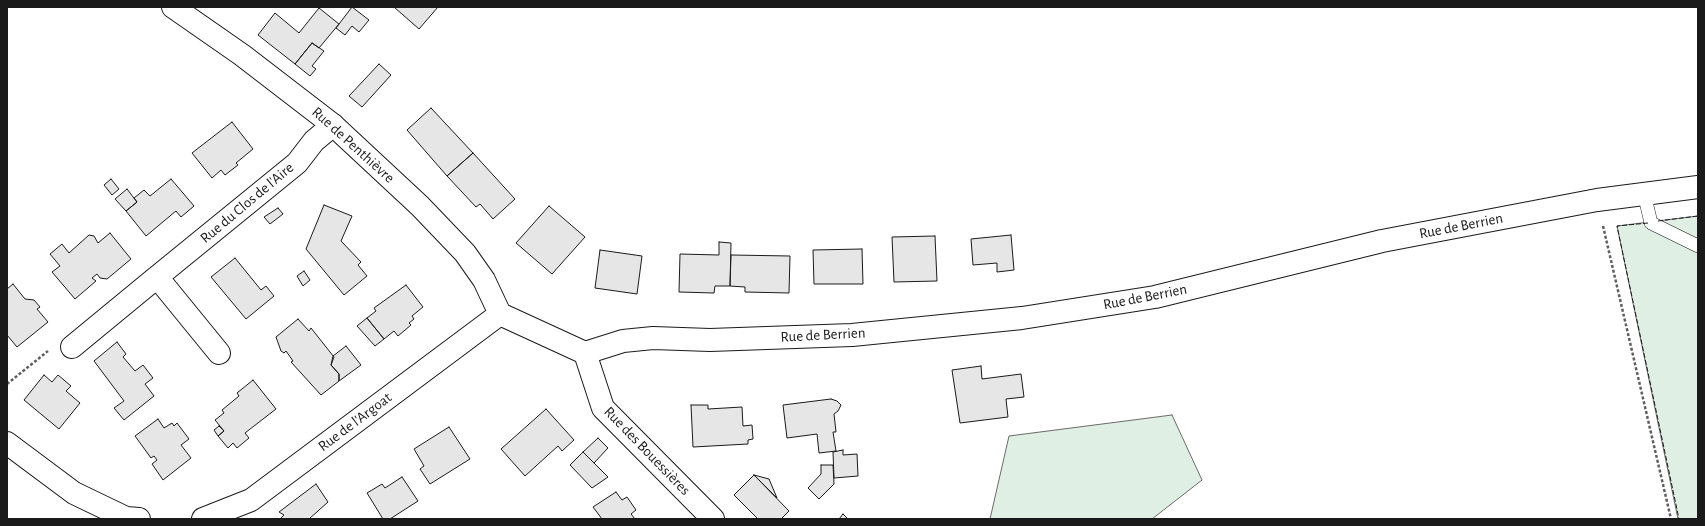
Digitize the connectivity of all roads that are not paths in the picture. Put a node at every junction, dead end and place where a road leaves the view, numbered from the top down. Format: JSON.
{"nodes":[{"id":1,"x":173,"y":7,"type":"edge"},
{"id":2,"x":333,"y":124,"type":"junction"},
{"id":3,"x":1698,"y":187,"type":"edge"},
{"id":4,"x":1644,"y":193,"type":"junction"},
{"id":5,"x":1698,"y":246,"type":"edge"},
{"id":6,"x":157,"y":277,"type":"junction"},
{"id":7,"x":500,"y":314,"type":"junction"},
{"id":8,"x":72,"y":346,"type":"road end"},
{"id":9,"x":219,"y":353,"type":"dead end"},
{"id":10,"x":585,"y":353,"type":"junction"},
{"id":11,"x":7,"y":443,"type":"edge"},
{"id":12,"x":139,"y":519,"type":"edge"},
{"id":13,"x":203,"y":519,"type":"edge"},
{"id":14,"x":713,"y":519,"type":"edge"}],
"edges":[{"from":1,"to":2,"type":"street","name":"Rue de Penthièvre"},
{"from":2,"to":6,"type":"street","name":"Rue du Clos de l'Aire"},
{"from":2,"to":7,"type":"street","name":"Rue de Penthièvre"},
{"from":3,"to":4,"type":"street","name":"Rue de Berrien"},
{"from":4,"to":5,"type":"lane"},
{"from":4,"to":10,"type":"street","name":"Rue de Berrien"},
{"from":6,"to":8,"type":"street","name":"Rue du Clos de l'Aire"},
{"from":6,"to":9,"type":"street"},
{"from":7,"to":10,"type":"street"},
{"from":7,"to":13,"type":"street","name":"Rue de l'Argoat"},
{"from":10,"to":14,"type":"street","name":"Rue des Bouessières"},
{"from":11,"to":12,"type":"street"}]}
